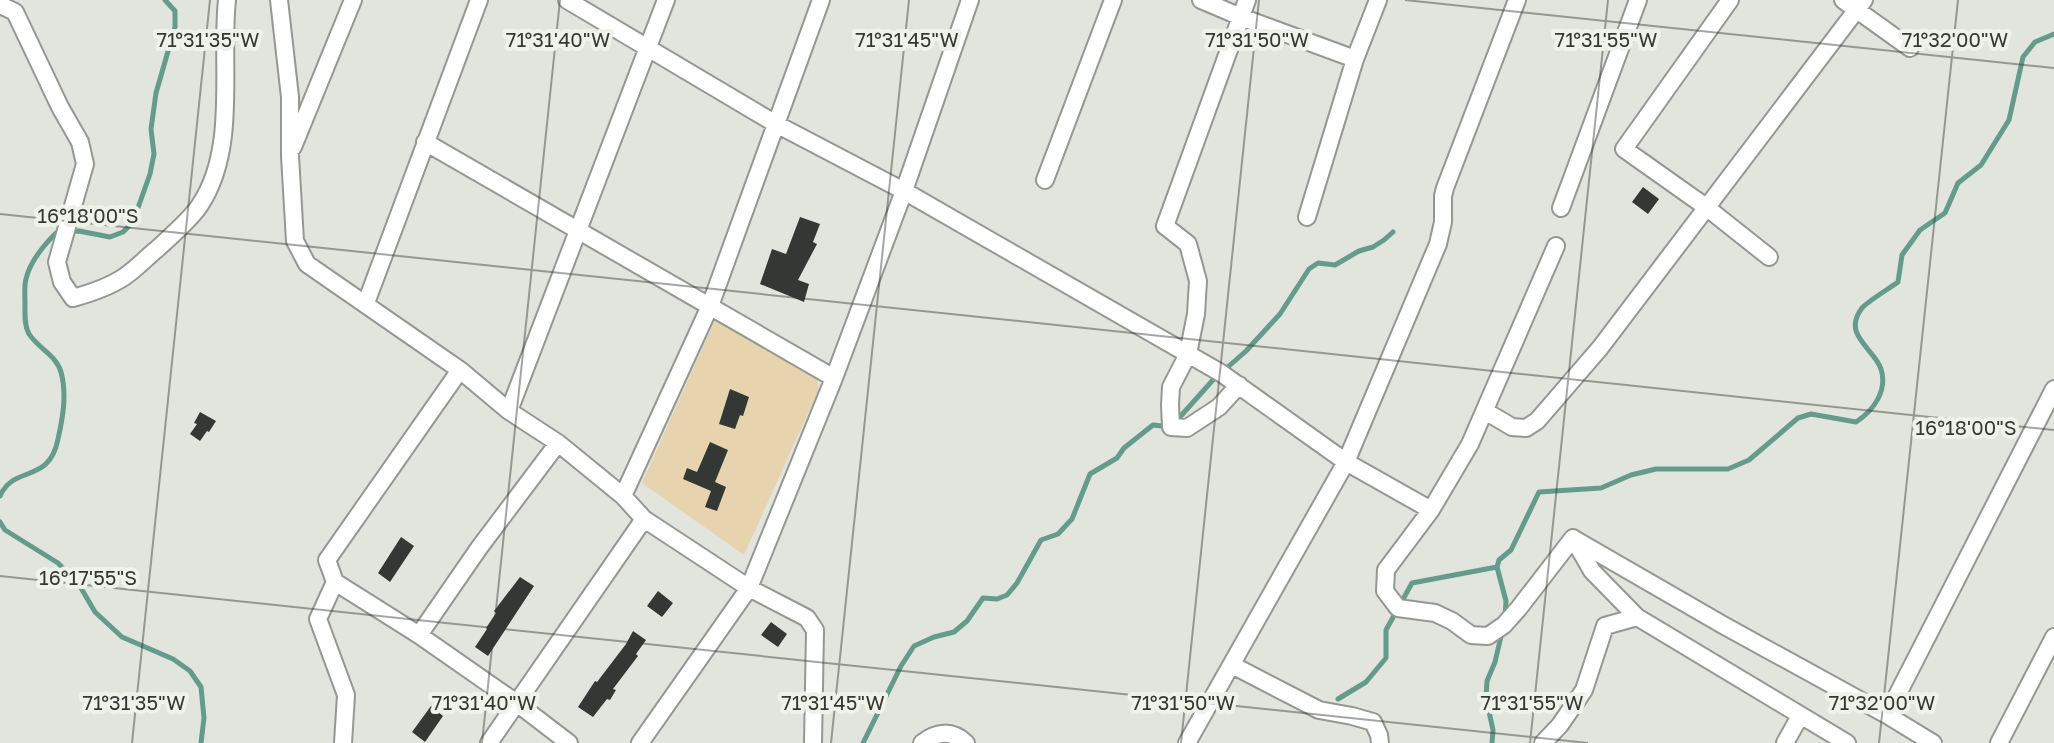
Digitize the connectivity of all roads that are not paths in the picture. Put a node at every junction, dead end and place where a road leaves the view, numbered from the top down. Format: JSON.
{"nodes":[{"id":1,"x":227,"y":0,"type":"edge"},
{"id":2,"x":279,"y":0,"type":"edge"},
{"id":3,"x":353,"y":0,"type":"edge"},
{"id":4,"x":479,"y":0,"type":"edge"},
{"id":5,"x":567,"y":0,"type":"edge"},
{"id":6,"x":666,"y":0,"type":"edge"},
{"id":7,"x":821,"y":0,"type":"edge"},
{"id":8,"x":970,"y":0,"type":"edge"},
{"id":9,"x":1113,"y":0,"type":"edge"},
{"id":10,"x":1201,"y":0,"type":"edge"},
{"id":11,"x":1247,"y":0,"type":"edge"},
{"id":12,"x":1378,"y":0,"type":"edge"},
{"id":13,"x":1517,"y":0,"type":"edge"},
{"id":14,"x":1638,"y":0,"type":"edge"},
{"id":15,"x":1730,"y":0,"type":"edge"},
{"id":16,"x":1855,"y":3,"type":"edge"},
{"id":17,"x":0,"y":5,"type":"edge"},
{"id":18,"x":1241,"y":17,"type":"junction"},
{"id":19,"x":648,"y":48,"type":"junction"},
{"id":20,"x":1910,"y":48,"type":"dead end"},
{"id":21,"x":1355,"y":59,"type":"junction"},
{"id":22,"x":776,"y":124,"type":"junction"},
{"id":23,"x":425,"y":142,"type":"junction"},
{"id":24,"x":290,"y":156,"type":"junction"},
{"id":25,"x":1045,"y":180,"type":"dead end"},
{"id":26,"x":904,"y":191,"type":"junction"},
{"id":27,"x":1706,"y":207,"type":"junction"},
{"id":28,"x":1561,"y":208,"type":"dead end"},
{"id":29,"x":1307,"y":217,"type":"dead end"},
{"id":30,"x":579,"y":230,"type":"junction"},
{"id":31,"x":1556,"y":246,"type":"dead end"},
{"id":32,"x":1769,"y":257,"type":"dead end"},
{"id":33,"x":366,"y":303,"type":"junction"},
{"id":34,"x":710,"y":306,"type":"junction"},
{"id":35,"x":1188,"y":354,"type":"junction"},
{"id":36,"x":460,"y":370,"type":"junction"},
{"id":37,"x":834,"y":378,"type":"junction"},
{"id":38,"x":1239,"y":385,"type":"junction"},
{"id":39,"x":2054,"y":389,"type":"edge"},
{"id":40,"x":509,"y":411,"type":"junction"},
{"id":41,"x":1485,"y":411,"type":"junction"},
{"id":42,"x":558,"y":443,"type":"junction"},
{"id":43,"x":1346,"y":462,"type":"junction"},
{"id":44,"x":623,"y":496,"type":"junction"},
{"id":45,"x":1431,"y":510,"type":"junction"},
{"id":46,"x":644,"y":519,"type":"junction"},
{"id":47,"x":1573,"y":538,"type":"junction"},
{"id":48,"x":335,"y":582,"type":"junction"},
{"id":49,"x":749,"y":588,"type":"junction"},
{"id":50,"x":1637,"y":617,"type":"junction"},
{"id":51,"x":419,"y":635,"type":"junction"},
{"id":52,"x":2054,"y":637,"type":"edge"},
{"id":53,"x":1232,"y":665,"type":"junction"},
{"id":54,"x":518,"y":704,"type":"junction"},
{"id":55,"x":1887,"y":715,"type":"junction"},
{"id":56,"x":1800,"y":716,"type":"junction"},
{"id":57,"x":343,"y":743,"type":"edge"},
{"id":58,"x":489,"y":743,"type":"edge"},
{"id":59,"x":569,"y":743,"type":"edge"},
{"id":60,"x":640,"y":743,"type":"edge"},
{"id":61,"x":813,"y":743,"type":"edge"},
{"id":62,"x":922,"y":743,"type":"edge"},
{"id":63,"x":966,"y":743,"type":"edge"},
{"id":64,"x":1187,"y":743,"type":"edge"},
{"id":65,"x":1380,"y":743,"type":"edge"},
{"id":66,"x":1543,"y":743,"type":"edge"},
{"id":67,"x":1785,"y":743,"type":"edge"},
{"id":68,"x":1847,"y":743,"type":"edge"},
{"id":69,"x":1933,"y":743,"type":"edge"},
{"id":70,"x":1999,"y":743,"type":"edge"}],
"edges":[{"from":1,"to":17,"type":"street"},
{"from":2,"to":24,"type":"street"},
{"from":3,"to":24,"type":"street"},
{"from":4,"to":23,"type":"street"},
{"from":5,"to":19,"type":"street"},
{"from":6,"to":19,"type":"street"},
{"from":7,"to":22,"type":"street"},
{"from":8,"to":26,"type":"street"},
{"from":9,"to":25,"type":"street"},
{"from":10,"to":18,"type":"street"},
{"from":11,"to":18,"type":"street"},
{"from":12,"to":21,"type":"street"},
{"from":13,"to":43,"type":"street"},
{"from":14,"to":28,"type":"street"},
{"from":15,"to":27,"type":"street"},
{"from":16,"to":20,"type":"street"},
{"from":16,"to":27,"type":"street"},
{"from":18,"to":21,"type":"street"},
{"from":18,"to":35,"type":"street"},
{"from":19,"to":22,"type":"street"},
{"from":19,"to":30,"type":"street"},
{"from":21,"to":29,"type":"street"},
{"from":22,"to":26,"type":"street"},
{"from":22,"to":34,"type":"street"},
{"from":23,"to":30,"type":"street"},
{"from":23,"to":33,"type":"street"},
{"from":24,"to":33,"type":"street"},
{"from":26,"to":35,"type":"street"},
{"from":26,"to":37,"type":"street"},
{"from":27,"to":32,"type":"street"},
{"from":27,"to":41,"type":"street"},
{"from":30,"to":34,"type":"street"},
{"from":30,"to":40,"type":"street"},
{"from":31,"to":41,"type":"street"},
{"from":33,"to":36,"type":"street"},
{"from":34,"to":37,"type":"street"},
{"from":34,"to":44,"type":"street"},
{"from":35,"to":38,"type":"street"},
{"from":35,"to":38,"type":"street"},
{"from":36,"to":40,"type":"street"},
{"from":36,"to":48,"type":"street"},
{"from":37,"to":49,"type":"street"},
{"from":38,"to":43,"type":"street"},
{"from":39,"to":55,"type":"street"},
{"from":40,"to":42,"type":"street"},
{"from":41,"to":45,"type":"street"},
{"from":42,"to":44,"type":"street"},
{"from":42,"to":51,"type":"street"},
{"from":43,"to":45,"type":"street"},
{"from":43,"to":53,"type":"street"},
{"from":44,"to":46,"type":"street"},
{"from":45,"to":47,"type":"street"},
{"from":46,"to":49,"type":"street"},
{"from":46,"to":54,"type":"street"},
{"from":47,"to":50,"type":"street"},
{"from":47,"to":55,"type":"street"},
{"from":48,"to":51,"type":"street"},
{"from":48,"to":57,"type":"street"},
{"from":49,"to":60,"type":"street"},
{"from":49,"to":61,"type":"street"},
{"from":50,"to":56,"type":"street"},
{"from":50,"to":66,"type":"street"},
{"from":51,"to":54,"type":"street"},
{"from":52,"to":70,"type":"street"},
{"from":53,"to":64,"type":"street"},
{"from":53,"to":65,"type":"street"},
{"from":54,"to":58,"type":"street"},
{"from":54,"to":59,"type":"street"},
{"from":55,"to":69,"type":"street"},
{"from":56,"to":67,"type":"street"},
{"from":56,"to":68,"type":"street"},
{"from":62,"to":63,"type":"street"}]}
